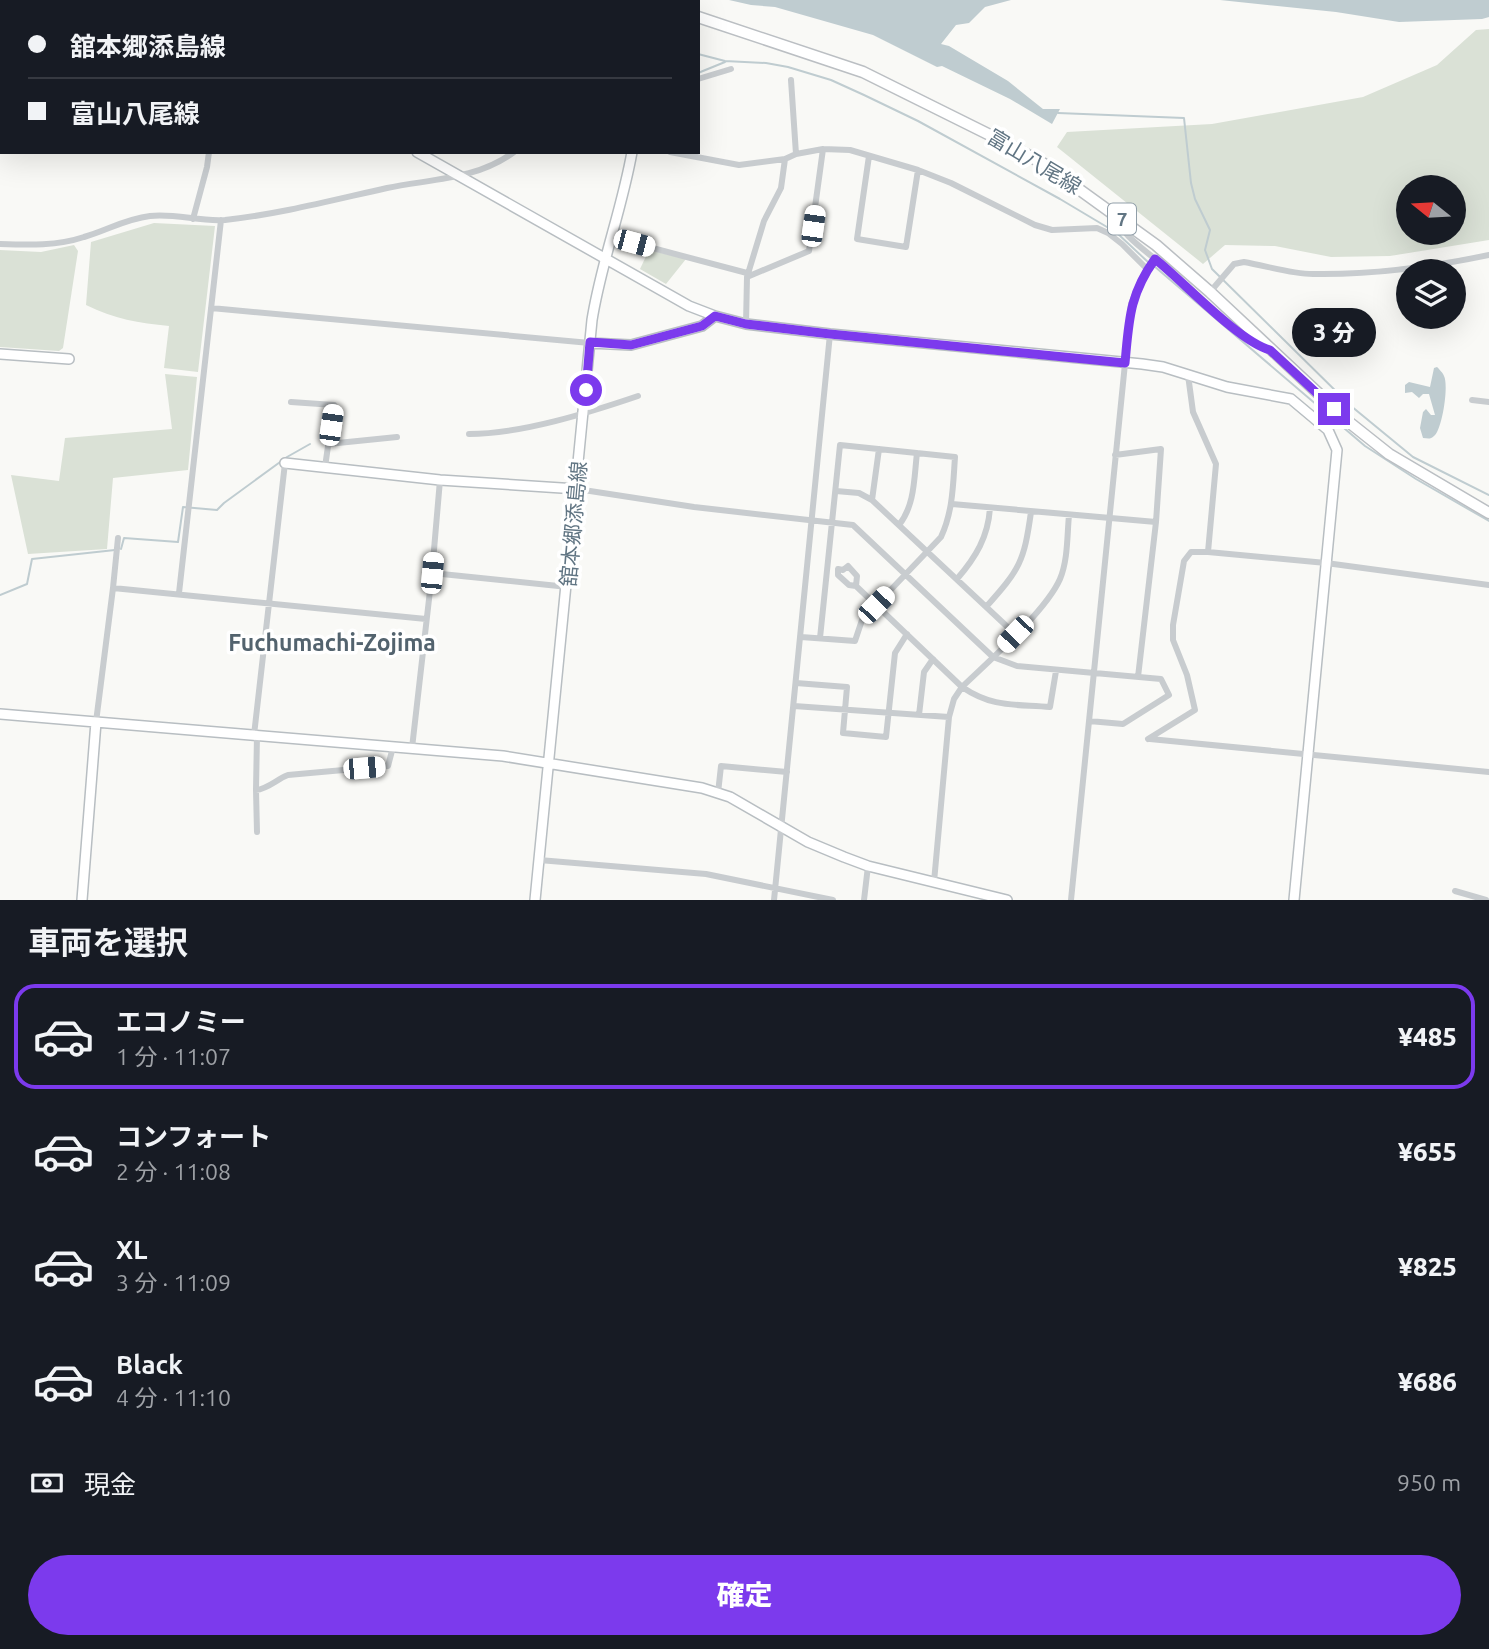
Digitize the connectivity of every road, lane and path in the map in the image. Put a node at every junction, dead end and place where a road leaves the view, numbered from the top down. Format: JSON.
{"nodes":[{"id":1,"x":700,"y":18,"type":"edge"},
{"id":2,"x":731,"y":69,"type":"dead end"},
{"id":3,"x":700,"y":78,"type":"edge"},
{"id":4,"x":791,"y":80,"type":"dead end"},
{"id":5,"x":824,"y":149,"type":"junction"},
{"id":6,"x":209,"y":154,"type":"edge"},
{"id":7,"x":421,"y":154,"type":"edge"},
{"id":8,"x":510,"y":154,"type":"edge"},
{"id":9,"x":632,"y":154,"type":"edge"},
{"id":10,"x":681,"y":154,"type":"edge"},
{"id":11,"x":796,"y":154,"type":"junction"},
{"id":12,"x":869,"y":156,"type":"junction"},
{"id":13,"x":785,"y":159,"type":"junction"},
{"id":14,"x":918,"y":170,"type":"junction"},
{"id":15,"x":462,"y":176,"type":"junction"},
{"id":16,"x":1115,"y":214,"type":"junction"},
{"id":17,"x":193,"y":219,"type":"junction"},
{"id":18,"x":221,"y":220,"type":"junction"},
{"id":19,"x":611,"y":237,"type":"junction"},
{"id":20,"x":0,"y":244,"type":"edge"},
{"id":21,"x":1489,"y":255,"type":"edge"},
{"id":22,"x":605,"y":259,"type":"junction"},
{"id":23,"x":1151,"y":265,"type":"junction"},
{"id":24,"x":747,"y":275,"type":"junction"},
{"id":25,"x":1210,"y":292,"type":"junction"},
{"id":26,"x":211,"y":308,"type":"junction"},
{"id":27,"x":715,"y":316,"type":"junction"},
{"id":28,"x":746,"y":324,"type":"junction"},
{"id":29,"x":830,"y":334,"type":"junction"},
{"id":30,"x":590,"y":342,"type":"junction"},
{"id":31,"x":1270,"y":350,"type":"junction"},
{"id":32,"x":0,"y":354,"type":"edge"},
{"id":33,"x":69,"y":359,"type":"dead end"},
{"id":34,"x":1125,"y":363,"type":"junction"},
{"id":35,"x":1188,"y":375,"type":"junction"},
{"id":36,"x":638,"y":396,"type":"dead end"},
{"id":37,"x":1472,"y":400,"type":"dead end"},
{"id":38,"x":291,"y":402,"type":"dead end"},
{"id":39,"x":1489,"y":402,"type":"edge"},
{"id":40,"x":584,"y":414,"type":"junction"},
{"id":41,"x":468,"y":435,"type":"dead end"},
{"id":42,"x":397,"y":437,"type":"dead end"},
{"id":43,"x":328,"y":444,"type":"junction"},
{"id":44,"x":879,"y":449,"type":"junction"},
{"id":45,"x":917,"y":453,"type":"junction"},
{"id":46,"x":1115,"y":456,"type":"junction"},
{"id":47,"x":285,"y":463,"type":"joint"},
{"id":48,"x":325,"y":467,"type":"junction"},
{"id":49,"x":440,"y":480,"type":"junction"},
{"id":50,"x":577,"y":489,"type":"junction"},
{"id":51,"x":836,"y":491,"type":"junction"},
{"id":52,"x":872,"y":500,"type":"junction"},
{"id":53,"x":952,"y":504,"type":"junction"},
{"id":54,"x":990,"y":508,"type":"junction"},
{"id":55,"x":1031,"y":512,"type":"junction"},
{"id":56,"x":1489,"y":513,"type":"edge"},
{"id":57,"x":1069,"y":515,"type":"junction"},
{"id":58,"x":812,"y":519,"type":"junction"},
{"id":59,"x":1110,"y":519,"type":"junction"},
{"id":60,"x":832,"y":522,"type":"junction"},
{"id":61,"x":1156,"y":522,"type":"junction"},
{"id":62,"x":899,"y":525,"type":"junction"},
{"id":63,"x":118,"y":538,"type":"dead end"},
{"id":64,"x":927,"y":551,"type":"junction"},
{"id":65,"x":1208,"y":552,"type":"junction"},
{"id":66,"x":1326,"y":563,"type":"junction"},
{"id":67,"x":829,"y":569,"type":"junction"},
{"id":68,"x":838,"y":569,"type":"junction"},
{"id":69,"x":432,"y":573,"type":"junction"},
{"id":70,"x":906,"y":573,"type":"junction"},
{"id":71,"x":957,"y":579,"type":"junction"},
{"id":72,"x":1489,"y":585,"type":"edge"},
{"id":73,"x":856,"y":586,"type":"junction"},
{"id":74,"x":568,"y":587,"type":"junction"},
{"id":75,"x":113,"y":588,"type":"junction"},
{"id":76,"x":179,"y":593,"type":"junction"},
{"id":77,"x":270,"y":602,"type":"junction"},
{"id":78,"x":876,"y":605,"type":"junction"},
{"id":79,"x":986,"y":607,"type":"junction"},
{"id":80,"x":426,"y":620,"type":"junction"},
{"id":81,"x":907,"y":634,"type":"junction"},
{"id":82,"x":1015,"y":634,"type":"junction"},
{"id":83,"x":801,"y":637,"type":"junction"},
{"id":84,"x":820,"y":638,"type":"junction"},
{"id":85,"x":993,"y":657,"type":"junction"},
{"id":86,"x":933,"y":659,"type":"junction"},
{"id":87,"x":1056,"y":671,"type":"junction"},
{"id":88,"x":1094,"y":672,"type":"junction"},
{"id":89,"x":1138,"y":677,"type":"junction"},
{"id":90,"x":796,"y":683,"type":"junction"},
{"id":91,"x":962,"y":687,"type":"junction"},
{"id":92,"x":794,"y":706,"type":"junction"},
{"id":93,"x":844,"y":709,"type":"junction"},
{"id":94,"x":888,"y":712,"type":"junction"},
{"id":95,"x":0,"y":714,"type":"edge"},
{"id":96,"x":919,"y":715,"type":"junction"},
{"id":97,"x":949,"y":717,"type":"junction"},
{"id":98,"x":1089,"y":721,"type":"junction"},
{"id":99,"x":96,"y":722,"type":"junction"},
{"id":100,"x":256,"y":735,"type":"junction"},
{"id":101,"x":393,"y":747,"type":"junction"},
{"id":102,"x":412,"y":748,"type":"junction"},
{"id":103,"x":1308,"y":754,"type":"junction"},
{"id":104,"x":549,"y":763,"type":"junction"},
{"id":105,"x":787,"y":772,"type":"junction"},
{"id":106,"x":1489,"y":772,"type":"edge"},
{"id":107,"x":256,"y":790,"type":"junction"},
{"id":108,"x":718,"y":793,"type":"junction"},
{"id":109,"x":782,"y":826,"type":"junction"},
{"id":110,"x":257,"y":832,"type":"dead end"},
{"id":111,"x":539,"y":860,"type":"junction"},
{"id":112,"x":868,"y":866,"type":"junction"},
{"id":113,"x":934,"y":882,"type":"junction"},
{"id":114,"x":775,"y":889,"type":"junction"},
{"id":115,"x":1455,"y":891,"type":"dead end"},
{"id":116,"x":82,"y":900,"type":"edge"},
{"id":117,"x":535,"y":900,"type":"edge"},
{"id":118,"x":774,"y":900,"type":"edge"},
{"id":119,"x":832,"y":900,"type":"edge"},
{"id":120,"x":864,"y":900,"type":"edge"},
{"id":121,"x":1007,"y":900,"type":"edge"},
{"id":122,"x":1071,"y":900,"type":"edge"},
{"id":123,"x":1294,"y":900,"type":"edge"},
{"id":124,"x":1486,"y":900,"type":"edge"}],
"edges":[{"from":1,"to":16,"type":"main road","name":"富山八尾線","number":"7"},
{"from":2,"to":3,"type":"street"},
{"from":4,"to":11,"type":"street"},
{"from":5,"to":11,"type":"street"},
{"from":5,"to":12,"type":"street"},
{"from":5,"to":24,"type":"street"},
{"from":6,"to":17,"type":"street"},
{"from":7,"to":15,"type":"street"},
{"from":8,"to":15,"type":"street"},
{"from":9,"to":19,"type":"street","name":"舘本郷添島線"},
{"from":10,"to":13,"type":"street"},
{"from":11,"to":13,"type":"street"},
{"from":12,"to":14,"type":"street"},
{"from":12,"to":14,"type":"street"},
{"from":13,"to":24,"type":"street"},
{"from":14,"to":23,"type":"street"},
{"from":15,"to":18,"type":"street"},
{"from":15,"to":22,"type":"street"},
{"from":16,"to":23,"type":"street"},
{"from":16,"to":25,"type":"main road","name":"富山八尾線","number":"7"},
{"from":17,"to":18,"type":"street"},
{"from":17,"to":20,"type":"street"},
{"from":18,"to":26,"type":"street"},
{"from":19,"to":22,"type":"street","name":"舘本郷添島線"},
{"from":19,"to":24,"type":"street"},
{"from":21,"to":25,"type":"street"},
{"from":22,"to":27,"type":"street"},
{"from":22,"to":30,"type":"street","name":"舘本郷添島線"},
{"from":23,"to":31,"type":"street"},
{"from":23,"to":34,"type":"street"},
{"from":24,"to":28,"type":"street"},
{"from":25,"to":31,"type":"main road","name":"富山八尾線","number":"7"},
{"from":26,"to":30,"type":"street"},
{"from":26,"to":76,"type":"street"},
{"from":27,"to":28,"type":"street"},
{"from":27,"to":30,"type":"street"},
{"from":28,"to":29,"type":"street"},
{"from":29,"to":34,"type":"street"},
{"from":29,"to":58,"type":"street"},
{"from":30,"to":40,"type":"street","name":"舘本郷添島線"},
{"from":31,"to":56,"type":"main road","name":"富山八尾線","number":"7"},
{"from":32,"to":33,"type":"street"},
{"from":34,"to":35,"type":"street"},
{"from":34,"to":46,"type":"street"},
{"from":35,"to":65,"type":"street"},
{"from":35,"to":66,"type":"street"},
{"from":36,"to":40,"type":"street"},
{"from":37,"to":39,"type":"street"},
{"from":38,"to":43,"type":"street"},
{"from":40,"to":41,"type":"street"},
{"from":40,"to":50,"type":"street","name":"舘本郷添島線"},
{"from":42,"to":43,"type":"street"},
{"from":43,"to":48,"type":"street"},
{"from":44,"to":45,"type":"street"},
{"from":44,"to":51,"type":"street"},
{"from":44,"to":52,"type":"street"},
{"from":45,"to":53,"type":"street"},
{"from":45,"to":62,"type":"street"},
{"from":46,"to":59,"type":"street"},
{"from":46,"to":61,"type":"street"},
{"from":47,"to":48,"type":"street"},
{"from":47,"to":77,"type":"street"},
{"from":48,"to":49,"type":"street"},
{"from":49,"to":50,"type":"street"},
{"from":49,"to":69,"type":"street"},
{"from":50,"to":58,"type":"street"},
{"from":50,"to":74,"type":"street","name":"舘本郷添島線"},
{"from":51,"to":52,"type":"street"},
{"from":51,"to":60,"type":"street"},
{"from":52,"to":62,"type":"street"},
{"from":53,"to":54,"type":"street"},
{"from":53,"to":64,"type":"street"},
{"from":54,"to":55,"type":"street"},
{"from":54,"to":71,"type":"street"},
{"from":55,"to":57,"type":"street"},
{"from":55,"to":79,"type":"street"},
{"from":57,"to":59,"type":"street"},
{"from":57,"to":82,"type":"street"},
{"from":58,"to":60,"type":"street"},
{"from":58,"to":83,"type":"street"},
{"from":59,"to":61,"type":"street"},
{"from":59,"to":88,"type":"street"},
{"from":60,"to":67,"type":"street"},
{"from":60,"to":70,"type":"street"},
{"from":61,"to":89,"type":"street"},
{"from":62,"to":64,"type":"street"},
{"from":63,"to":75,"type":"street"},
{"from":64,"to":70,"type":"street"},
{"from":64,"to":71,"type":"street"},
{"from":65,"to":66,"type":"street"},
{"from":65,"to":103,"type":"street"},
{"from":66,"to":72,"type":"street"},
{"from":66,"to":103,"type":"street"},
{"from":67,"to":68,"type":"street"},
{"from":67,"to":84,"type":"street"},
{"from":68,"to":73,"type":"street"},
{"from":68,"to":73,"type":"street"},
{"from":69,"to":74,"type":"street"},
{"from":69,"to":80,"type":"street"},
{"from":70,"to":78,"type":"street"},
{"from":70,"to":85,"type":"street"},
{"from":71,"to":79,"type":"street"},
{"from":73,"to":78,"type":"street"},
{"from":74,"to":104,"type":"street","name":"舘本郷添島線"},
{"from":75,"to":76,"type":"street"},
{"from":75,"to":99,"type":"street"},
{"from":76,"to":77,"type":"street"},
{"from":77,"to":80,"type":"street"},
{"from":77,"to":100,"type":"street"},
{"from":78,"to":81,"type":"street"},
{"from":78,"to":84,"type":"street"},
{"from":79,"to":82,"type":"street"},
{"from":80,"to":102,"type":"street"},
{"from":81,"to":86,"type":"street"},
{"from":81,"to":94,"type":"street"},
{"from":82,"to":85,"type":"street"},
{"from":83,"to":84,"type":"street"},
{"from":83,"to":90,"type":"street"},
{"from":85,"to":87,"type":"street"},
{"from":85,"to":91,"type":"street"},
{"from":86,"to":91,"type":"street"},
{"from":86,"to":96,"type":"street"},
{"from":87,"to":88,"type":"street"},
{"from":87,"to":91,"type":"street"},
{"from":88,"to":89,"type":"street"},
{"from":88,"to":98,"type":"street"},
{"from":89,"to":98,"type":"street"},
{"from":90,"to":92,"type":"street"},
{"from":90,"to":93,"type":"street"},
{"from":91,"to":97,"type":"street"},
{"from":92,"to":93,"type":"street"},
{"from":92,"to":105,"type":"street"},
{"from":93,"to":94,"type":"street"},
{"from":93,"to":94,"type":"street"},
{"from":94,"to":96,"type":"street"},
{"from":95,"to":99,"type":"street"},
{"from":96,"to":97,"type":"street"},
{"from":97,"to":113,"type":"street"},
{"from":98,"to":122,"type":"street"},
{"from":99,"to":100,"type":"street"},
{"from":99,"to":116,"type":"street"},
{"from":100,"to":101,"type":"street"},
{"from":100,"to":107,"type":"street"},
{"from":101,"to":102,"type":"street"},
{"from":101,"to":107,"type":"street"},
{"from":102,"to":104,"type":"street"},
{"from":103,"to":106,"type":"street"},
{"from":103,"to":123,"type":"street"},
{"from":104,"to":108,"type":"street"},
{"from":104,"to":111,"type":"street","name":"舘本郷添島線"},
{"from":105,"to":108,"type":"street"},
{"from":105,"to":109,"type":"street"},
{"from":107,"to":110,"type":"street"},
{"from":108,"to":109,"type":"street"},
{"from":109,"to":112,"type":"street"},
{"from":109,"to":114,"type":"street"},
{"from":111,"to":114,"type":"street"},
{"from":111,"to":117,"type":"street","name":"舘本郷添島線"},
{"from":112,"to":113,"type":"street"},
{"from":112,"to":120,"type":"street"},
{"from":113,"to":121,"type":"street"},
{"from":114,"to":118,"type":"street"},
{"from":114,"to":119,"type":"street"},
{"from":115,"to":124,"type":"street"}]}
